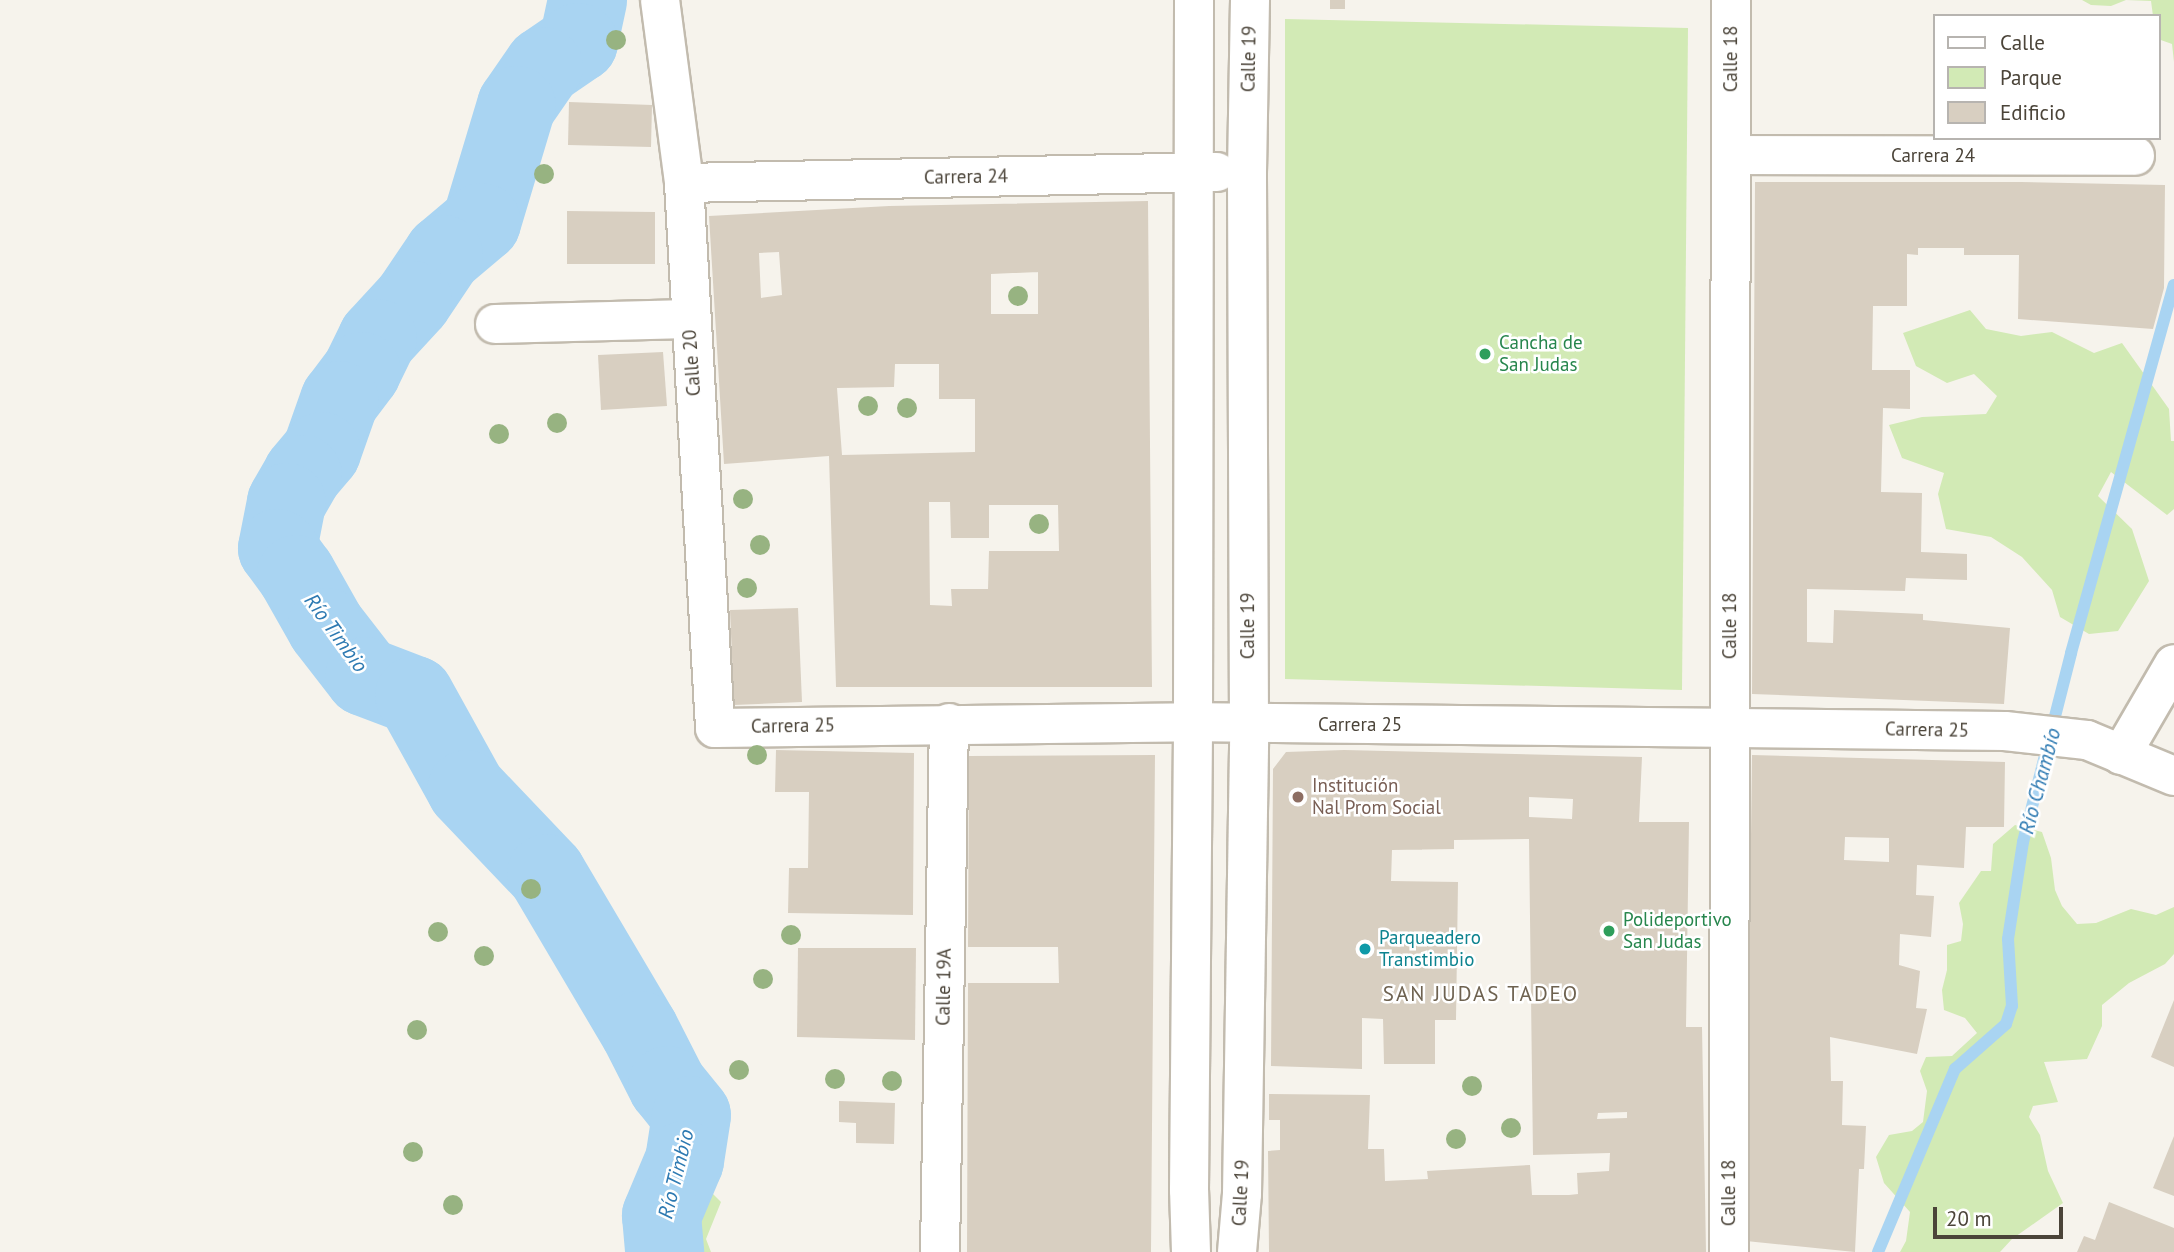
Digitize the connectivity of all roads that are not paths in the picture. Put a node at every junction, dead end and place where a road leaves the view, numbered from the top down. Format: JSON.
{"nodes":[{"id":1,"x":660,"y":0,"type":"edge"},
{"id":2,"x":1194,"y":0,"type":"edge"},
{"id":3,"x":1251,"y":0,"type":"edge"},
{"id":4,"x":1731,"y":0,"type":"edge"},
{"id":5,"x":1731,"y":155,"type":"junction"},
{"id":6,"x":2135,"y":156,"type":"dead end"},
{"id":7,"x":1193,"y":172,"type":"junction"},
{"id":8,"x":1247,"y":173,"type":"junction"},
{"id":9,"x":684,"y":183,"type":"junction"},
{"id":10,"x":690,"y":319,"type":"junction"},
{"id":11,"x":495,"y":324,"type":"dead end"},
{"id":12,"x":2174,"y":664,"type":"edge"},
{"id":13,"x":1193,"y":722,"type":"junction"},
{"id":14,"x":949,"y":723,"type":"junction"},
{"id":15,"x":1248,"y":724,"type":"junction"},
{"id":16,"x":715,"y":728,"type":"joint"},
{"id":17,"x":1729,"y":728,"type":"junction"},
{"id":18,"x":2121,"y":755,"type":"junction"},
{"id":19,"x":2174,"y":776,"type":"edge"},
{"id":20,"x":940,"y":1252,"type":"edge"},
{"id":21,"x":1191,"y":1252,"type":"edge"},
{"id":22,"x":1237,"y":1252,"type":"edge"},
{"id":23,"x":1729,"y":1252,"type":"edge"}],
"edges":[{"from":1,"to":9,"type":"street","name":"Calle 20"},
{"from":2,"to":7,"type":"street"},
{"from":3,"to":8,"type":"street","name":"Calle 19"},
{"from":4,"to":5,"type":"street","name":"Calle 18"},
{"from":5,"to":6,"type":"street","name":"Carrera 24"},
{"from":5,"to":17,"type":"street","name":"Calle 18"},
{"from":7,"to":8,"type":"street","name":"Carrera 24"},
{"from":7,"to":9,"type":"street","name":"Carrera 24"},
{"from":7,"to":13,"type":"street"},
{"from":8,"to":15,"type":"street","name":"Calle 19"},
{"from":9,"to":10,"type":"street","name":"Calle 20"},
{"from":10,"to":11,"type":"street"},
{"from":10,"to":16,"type":"street","name":"Calle 20"},
{"from":12,"to":18,"type":"street"},
{"from":13,"to":14,"type":"street","name":"Carrera 25"},
{"from":13,"to":15,"type":"street","name":"Carrera 25"},
{"from":13,"to":21,"type":"street"},
{"from":14,"to":16,"type":"street","name":"Carrera 25"},
{"from":14,"to":20,"type":"street","name":"Calle 19A"},
{"from":15,"to":17,"type":"street","name":"Carrera 25"},
{"from":15,"to":22,"type":"street","name":"Calle 19"},
{"from":17,"to":18,"type":"street","name":"Carrera 25"},
{"from":17,"to":23,"type":"street","name":"Calle 18"},
{"from":18,"to":19,"type":"street","name":"Carrera 25"}]}
